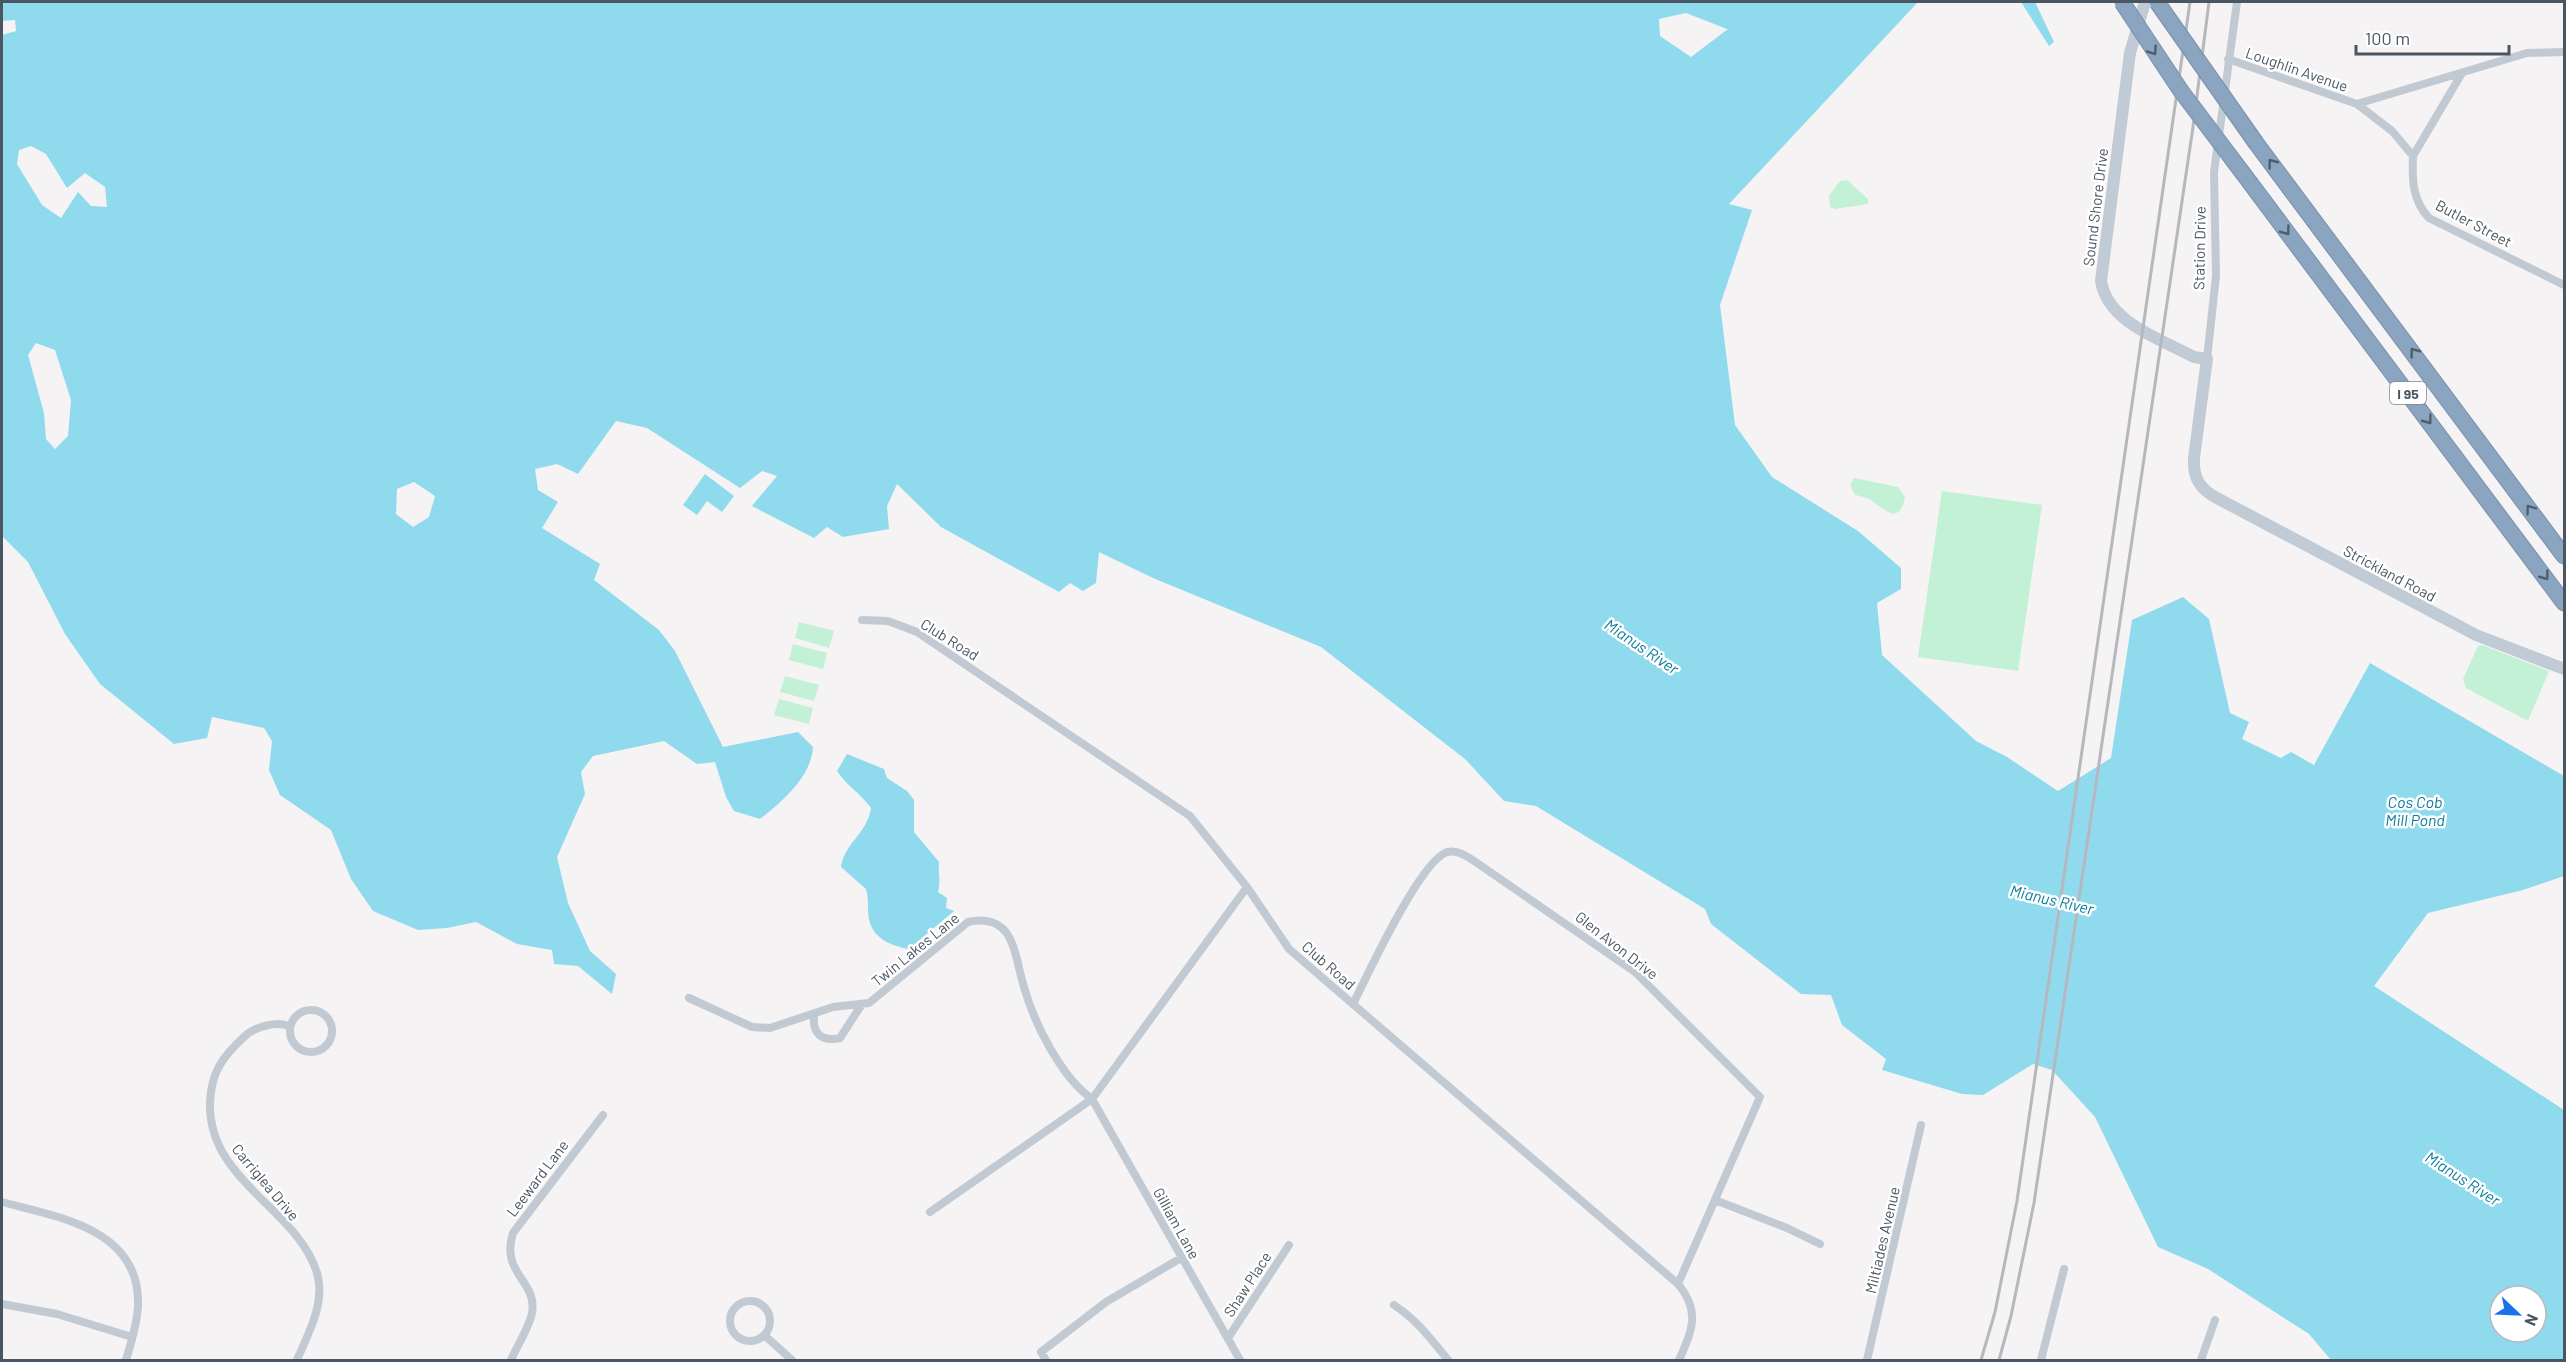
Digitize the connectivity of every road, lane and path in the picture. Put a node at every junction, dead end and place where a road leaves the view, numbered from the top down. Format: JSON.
{"nodes":[{"id":1,"x":2122,"y":2,"type":"edge"},
{"id":2,"x":2145,"y":2,"type":"edge"},
{"id":3,"x":2157,"y":2,"type":"edge"},
{"id":4,"x":2237,"y":2,"type":"edge"},
{"id":5,"x":2565,"y":52,"type":"edge"},
{"id":6,"x":2228,"y":59,"type":"junction"},
{"id":7,"x":2462,"y":73,"type":"junction"},
{"id":8,"x":2357,"y":104,"type":"junction"},
{"id":9,"x":2413,"y":156,"type":"junction"},
{"id":10,"x":2565,"y":285,"type":"edge"},
{"id":11,"x":2207,"y":359,"type":"junction"},
{"id":12,"x":2206,"y":492,"type":"joint"},
{"id":13,"x":2565,"y":556,"type":"edge"},
{"id":14,"x":2565,"y":603,"type":"edge"},
{"id":15,"x":862,"y":620,"type":"dead end"},
{"id":16,"x":2565,"y":669,"type":"edge"},
{"id":17,"x":1247,"y":887,"type":"junction"},
{"id":18,"x":689,"y":998,"type":"dead end"},
{"id":19,"x":862,"y":1004,"type":"junction"},
{"id":20,"x":1353,"y":1004,"type":"junction"},
{"id":21,"x":814,"y":1015,"type":"junction"},
{"id":22,"x":290,"y":1027,"type":"junction"},
{"id":23,"x":1092,"y":1099,"type":"junction"},
{"id":24,"x":603,"y":1115,"type":"dead end"},
{"id":25,"x":1921,"y":1125,"type":"dead end"},
{"id":26,"x":1715,"y":1200,"type":"junction"},
{"id":27,"x":2,"y":1202,"type":"edge"},
{"id":28,"x":930,"y":1212,"type":"dead end"},
{"id":29,"x":1820,"y":1244,"type":"dead end"},
{"id":30,"x":1289,"y":1245,"type":"dead end"},
{"id":31,"x":1181,"y":1258,"type":"junction"},
{"id":32,"x":2064,"y":1269,"type":"dead end"},
{"id":33,"x":1678,"y":1284,"type":"junction"},
{"id":34,"x":2,"y":1304,"type":"edge"},
{"id":35,"x":1394,"y":1305,"type":"dead end"},
{"id":36,"x":2216,"y":1320,"type":"dead end"},
{"id":37,"x":765,"y":1335,"type":"junction"},
{"id":38,"x":132,"y":1337,"type":"junction"},
{"id":39,"x":1228,"y":1338,"type":"junction"},
{"id":40,"x":126,"y":1360,"type":"edge"},
{"id":41,"x":297,"y":1360,"type":"edge"},
{"id":42,"x":511,"y":1360,"type":"edge"},
{"id":43,"x":792,"y":1360,"type":"edge"},
{"id":44,"x":1046,"y":1360,"type":"edge"},
{"id":45,"x":1240,"y":1360,"type":"edge"},
{"id":46,"x":1448,"y":1360,"type":"edge"},
{"id":47,"x":1679,"y":1360,"type":"edge"},
{"id":48,"x":1867,"y":1360,"type":"edge"},
{"id":49,"x":2041,"y":1360,"type":"edge"},
{"id":50,"x":2201,"y":1360,"type":"edge"}],
"edges":[{"from":1,"to":14,"type":"highway","number":"I 95","one_way":true,"bridge":true},
{"from":2,"to":11,"type":"main road","name":"Sound Shore Drive"},
{"from":13,"to":3,"type":"highway","number":"I 95","one_way":true,"bridge":true},
{"from":4,"to":6,"type":"street","name":"Station Drive"},
{"from":5,"to":7,"type":"street","name":"Loughlin Avenue"},
{"from":6,"to":8,"type":"street","name":"Loughlin Avenue"},
{"from":6,"to":11,"type":"street","name":"Station Drive"},
{"from":7,"to":8,"type":"street","name":"Loughlin Avenue"},
{"from":7,"to":9,"type":"street"},
{"from":8,"to":9,"type":"street"},
{"from":9,"to":10,"type":"street","name":"Butler Street"},
{"from":11,"to":12,"type":"main road","name":"Station Drive"},
{"from":12,"to":16,"type":"main road","name":"Strickland Road"},
{"from":15,"to":17,"type":"street","name":"Club Road"},
{"from":17,"to":20,"type":"street","name":"Club Road"},
{"from":17,"to":23,"type":"street"},
{"from":18,"to":21,"type":"street","name":"Twin Lakes Lane"},
{"from":19,"to":21,"type":"street","name":"Twin Lakes Lane"},
{"from":19,"to":21,"type":"street","name":"Twin Lakes Lane"},
{"from":19,"to":23,"type":"street","name":"Twin Lakes Lane"},
{"from":20,"to":26,"type":"street","name":"Glen Avon Drive"},
{"from":20,"to":33,"type":"street","name":"Club Road"},
{"from":22,"to":22,"type":"street"},
{"from":22,"to":41,"type":"street","name":"Carriglea Drive"},
{"from":23,"to":28,"type":"street"},
{"from":23,"to":31,"type":"street","name":"Gilliam Lane"},
{"from":24,"to":42,"type":"street","name":"Leeward Lane"},
{"from":25,"to":48,"type":"street","name":"Miltiades Avenue"},
{"from":26,"to":29,"type":"street"},
{"from":26,"to":33,"type":"street","name":"Glen Avon Drive"},
{"from":27,"to":38,"type":"street"},
{"from":30,"to":39,"type":"street","name":"Shaw Place"},
{"from":31,"to":39,"type":"street","name":"Gilliam Lane"},
{"from":31,"to":44,"type":"street"},
{"from":32,"to":49,"type":"street"},
{"from":33,"to":47,"type":"street","name":"Club Road"},
{"from":34,"to":38,"type":"street"},
{"from":35,"to":46,"type":"street"},
{"from":36,"to":50,"type":"street"},
{"from":37,"to":37,"type":"street"},
{"from":37,"to":43,"type":"street"},
{"from":38,"to":40,"type":"street"},
{"from":39,"to":45,"type":"street","name":"Gilliam Lane"}]}
